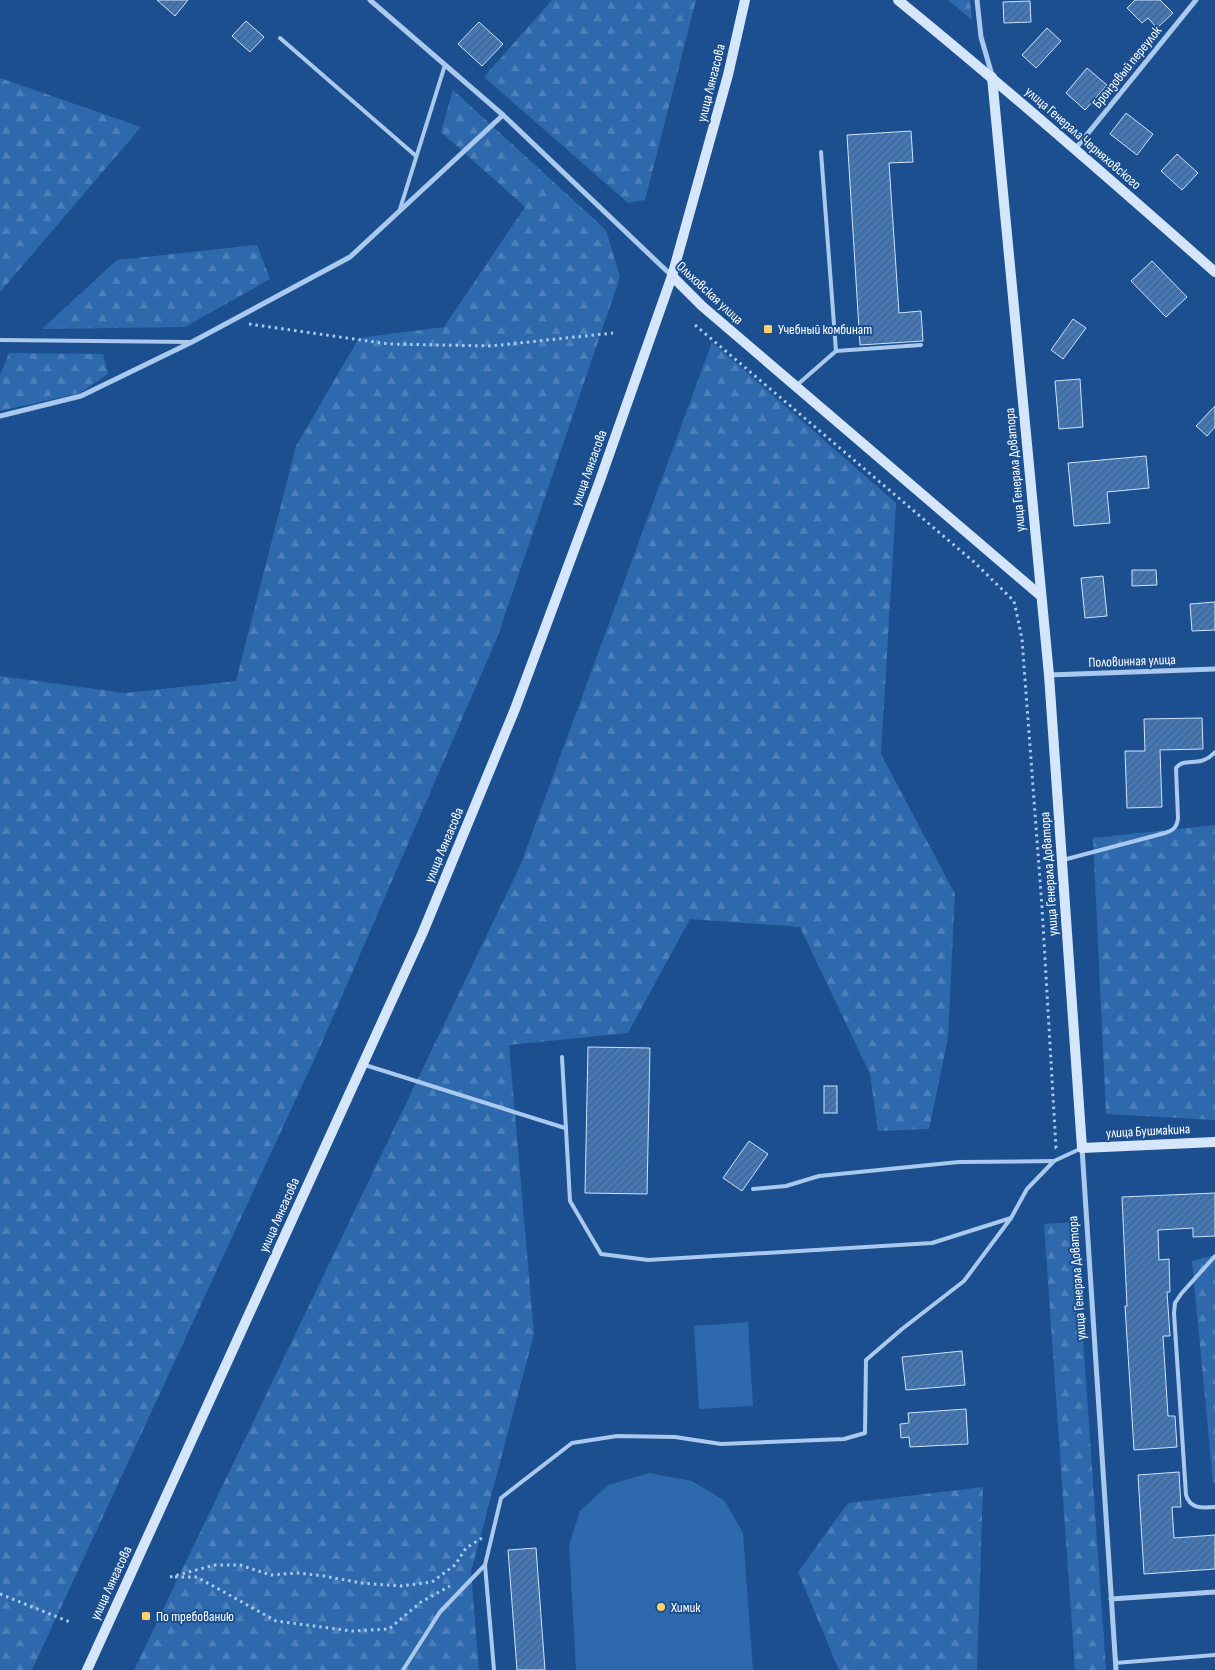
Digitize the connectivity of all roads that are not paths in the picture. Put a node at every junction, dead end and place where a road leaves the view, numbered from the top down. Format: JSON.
{"nodes":[{"id":1,"x":370,"y":0,"type":"edge"},
{"id":2,"x":745,"y":0,"type":"edge"},
{"id":3,"x":898,"y":0,"type":"edge"},
{"id":4,"x":977,"y":0,"type":"edge"},
{"id":5,"x":1196,"y":0,"type":"edge"},
{"id":6,"x":280,"y":38,"type":"dead end"},
{"id":7,"x":444,"y":65,"type":"junction"},
{"id":8,"x":992,"y":77,"type":"junction"},
{"id":9,"x":503,"y":115,"type":"junction"},
{"id":10,"x":1076,"y":148,"type":"junction"},
{"id":11,"x":821,"y":152,"type":"dead end"},
{"id":12,"x":416,"y":156,"type":"junction"},
{"id":13,"x":400,"y":211,"type":"junction"},
{"id":14,"x":1215,"y":272,"type":"edge"},
{"id":15,"x":672,"y":276,"type":"junction"},
{"id":16,"x":0,"y":340,"type":"edge"},
{"id":17,"x":192,"y":342,"type":"junction"},
{"id":18,"x":921,"y":345,"type":"dead end"},
{"id":19,"x":836,"y":351,"type":"junction"},
{"id":20,"x":796,"y":386,"type":"junction"},
{"id":21,"x":0,"y":416,"type":"edge"},
{"id":22,"x":1041,"y":596,"type":"junction"},
{"id":23,"x":1215,"y":668,"type":"edge"},
{"id":24,"x":1049,"y":675,"type":"junction"},
{"id":25,"x":1215,"y":752,"type":"edge"},
{"id":26,"x":1062,"y":860,"type":"junction"},
{"id":27,"x":562,"y":1057,"type":"dead end"},
{"id":28,"x":362,"y":1065,"type":"junction"},
{"id":29,"x":565,"y":1128,"type":"junction"},
{"id":30,"x":1215,"y":1142,"type":"edge"},
{"id":31,"x":1082,"y":1148,"type":"junction"},
{"id":32,"x":1054,"y":1161,"type":"junction"},
{"id":33,"x":753,"y":1189,"type":"dead end"},
{"id":34,"x":1011,"y":1218,"type":"junction"},
{"id":35,"x":1215,"y":1256,"type":"edge"},
{"id":36,"x":1215,"y":1507,"type":"edge"},
{"id":37,"x":485,"y":1565,"type":"junction"},
{"id":38,"x":1215,"y":1592,"type":"edge"},
{"id":39,"x":1111,"y":1599,"type":"junction"},
{"id":40,"x":1215,"y":1656,"type":"edge"},
{"id":41,"x":1115,"y":1663,"type":"junction"},
{"id":42,"x":87,"y":1670,"type":"edge"},
{"id":43,"x":403,"y":1670,"type":"edge"},
{"id":44,"x":494,"y":1670,"type":"edge"},
{"id":45,"x":1116,"y":1670,"type":"edge"}],
"edges":[{"from":1,"to":7,"type":"street","name":"Ольховская улица"},
{"from":2,"to":15,"type":"street","name":"улица Лянгасова"},
{"from":3,"to":8,"type":"street","name":"улица Генерала Черняховского"},
{"from":4,"to":8,"type":"street"},
{"from":5,"to":10,"type":"street","name":"Бронзовый переулок"},
{"from":6,"to":12,"type":"lane"},
{"from":7,"to":9,"type":"street","name":"Ольховская улица"},
{"from":7,"to":12,"type":"lane"},
{"from":8,"to":10,"type":"street","name":"улица Генерала Черняховского"},
{"from":8,"to":22,"type":"street","name":"улица Генерала Доватора"},
{"from":9,"to":13,"type":"street"},
{"from":9,"to":15,"type":"street","name":"Ольховская улица"},
{"from":10,"to":14,"type":"street","name":"улица Генерала Черняховского"},
{"from":11,"to":19,"type":"lane"},
{"from":12,"to":13,"type":"lane"},
{"from":13,"to":17,"type":"street"},
{"from":15,"to":20,"type":"street","name":"Ольховская улица"},
{"from":15,"to":28,"type":"street","name":"улица Лянгасова"},
{"from":16,"to":17,"type":"lane"},
{"from":17,"to":21,"type":"street"},
{"from":18,"to":19,"type":"lane"},
{"from":19,"to":20,"type":"lane"},
{"from":20,"to":22,"type":"street","name":"Ольховская улица"},
{"from":22,"to":24,"type":"street","name":"улица Генерала Доватора"},
{"from":23,"to":24,"type":"street","name":"Половинная улица"},
{"from":24,"to":26,"type":"street","name":"улица Генерала Доватора"},
{"from":25,"to":26,"type":"lane"},
{"from":26,"to":31,"type":"street","name":"улица Генерала Доватора"},
{"from":27,"to":29,"type":"lane"},
{"from":28,"to":29,"type":"lane"},
{"from":28,"to":42,"type":"street","name":"улица Лянгасова"},
{"from":29,"to":34,"type":"lane"},
{"from":30,"to":31,"type":"street","name":"улица Бушмакина"},
{"from":31,"to":32,"type":"lane"},
{"from":31,"to":39,"type":"street","name":"улица Генерала Доватора"},
{"from":32,"to":33,"type":"lane"},
{"from":32,"to":34,"type":"lane"},
{"from":34,"to":37,"type":"lane"},
{"from":35,"to":36,"type":"lane"},
{"from":37,"to":43,"type":"lane"},
{"from":37,"to":44,"type":"lane"},
{"from":38,"to":39,"type":"street"},
{"from":39,"to":41,"type":"street","name":"улица Генерала Доватора"},
{"from":40,"to":41,"type":"lane"},
{"from":41,"to":45,"type":"street","name":"улица Генерала Доватора"}]}
